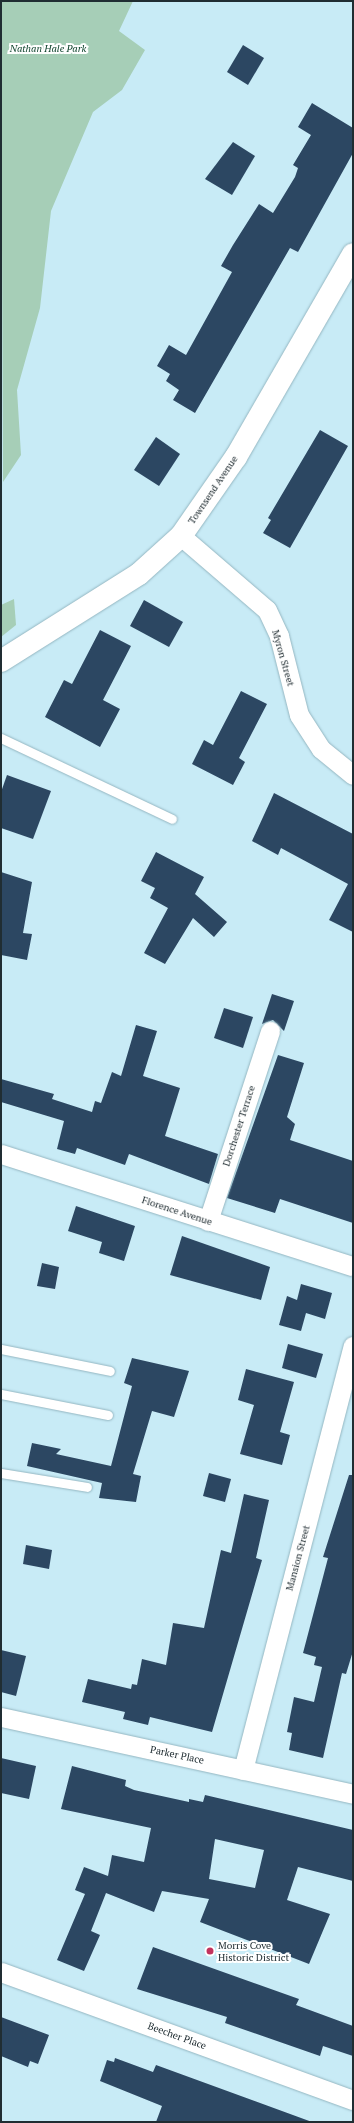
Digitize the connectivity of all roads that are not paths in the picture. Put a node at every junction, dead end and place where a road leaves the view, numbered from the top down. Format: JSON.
{"nodes":[{"id":1,"x":353,"y":254,"type":"edge"},
{"id":2,"x":181,"y":536,"type":"junction"},
{"id":3,"x":1,"y":661,"type":"edge"},
{"id":4,"x":1,"y":738,"type":"edge"},
{"id":5,"x":353,"y":775,"type":"edge"},
{"id":6,"x":172,"y":820,"type":"dead end"},
{"id":7,"x":270,"y":1031,"type":"dead end"},
{"id":8,"x":1,"y":1154,"type":"edge"},
{"id":9,"x":208,"y":1221,"type":"junction"},
{"id":10,"x":353,"y":1266,"type":"edge"},
{"id":11,"x":353,"y":1346,"type":"edge"},
{"id":12,"x":1,"y":1349,"type":"edge"},
{"id":13,"x":110,"y":1371,"type":"dead end"},
{"id":14,"x":1,"y":1394,"type":"edge"},
{"id":15,"x":108,"y":1415,"type":"dead end"},
{"id":16,"x":1,"y":1473,"type":"edge"},
{"id":17,"x":87,"y":1487,"type":"dead end"},
{"id":18,"x":1,"y":1717,"type":"edge"},
{"id":19,"x":243,"y":1770,"type":"junction"},
{"id":20,"x":353,"y":1794,"type":"edge"},
{"id":21,"x":1,"y":1972,"type":"edge"},
{"id":22,"x":353,"y":2100,"type":"edge"}],
"edges":[{"from":1,"to":2,"type":"main road","name":"Townsend Avenue"},
{"from":2,"to":3,"type":"main road","name":"Townsend Avenue"},
{"from":2,"to":5,"type":"street","name":"Myron Street"},
{"from":4,"to":6,"type":"lane"},
{"from":7,"to":9,"type":"street","name":"Dorchester Terrace"},
{"from":8,"to":9,"type":"street","name":"Florence Avenue"},
{"from":9,"to":10,"type":"street","name":"Florence Avenue"},
{"from":11,"to":19,"type":"street","name":"Mansion Street"},
{"from":12,"to":13,"type":"lane"},
{"from":14,"to":15,"type":"lane"},
{"from":16,"to":17,"type":"lane"},
{"from":18,"to":19,"type":"street","name":"Parker Place"},
{"from":19,"to":20,"type":"street","name":"Parker Place"},
{"from":21,"to":22,"type":"street","name":"Beecher Place"}]}
